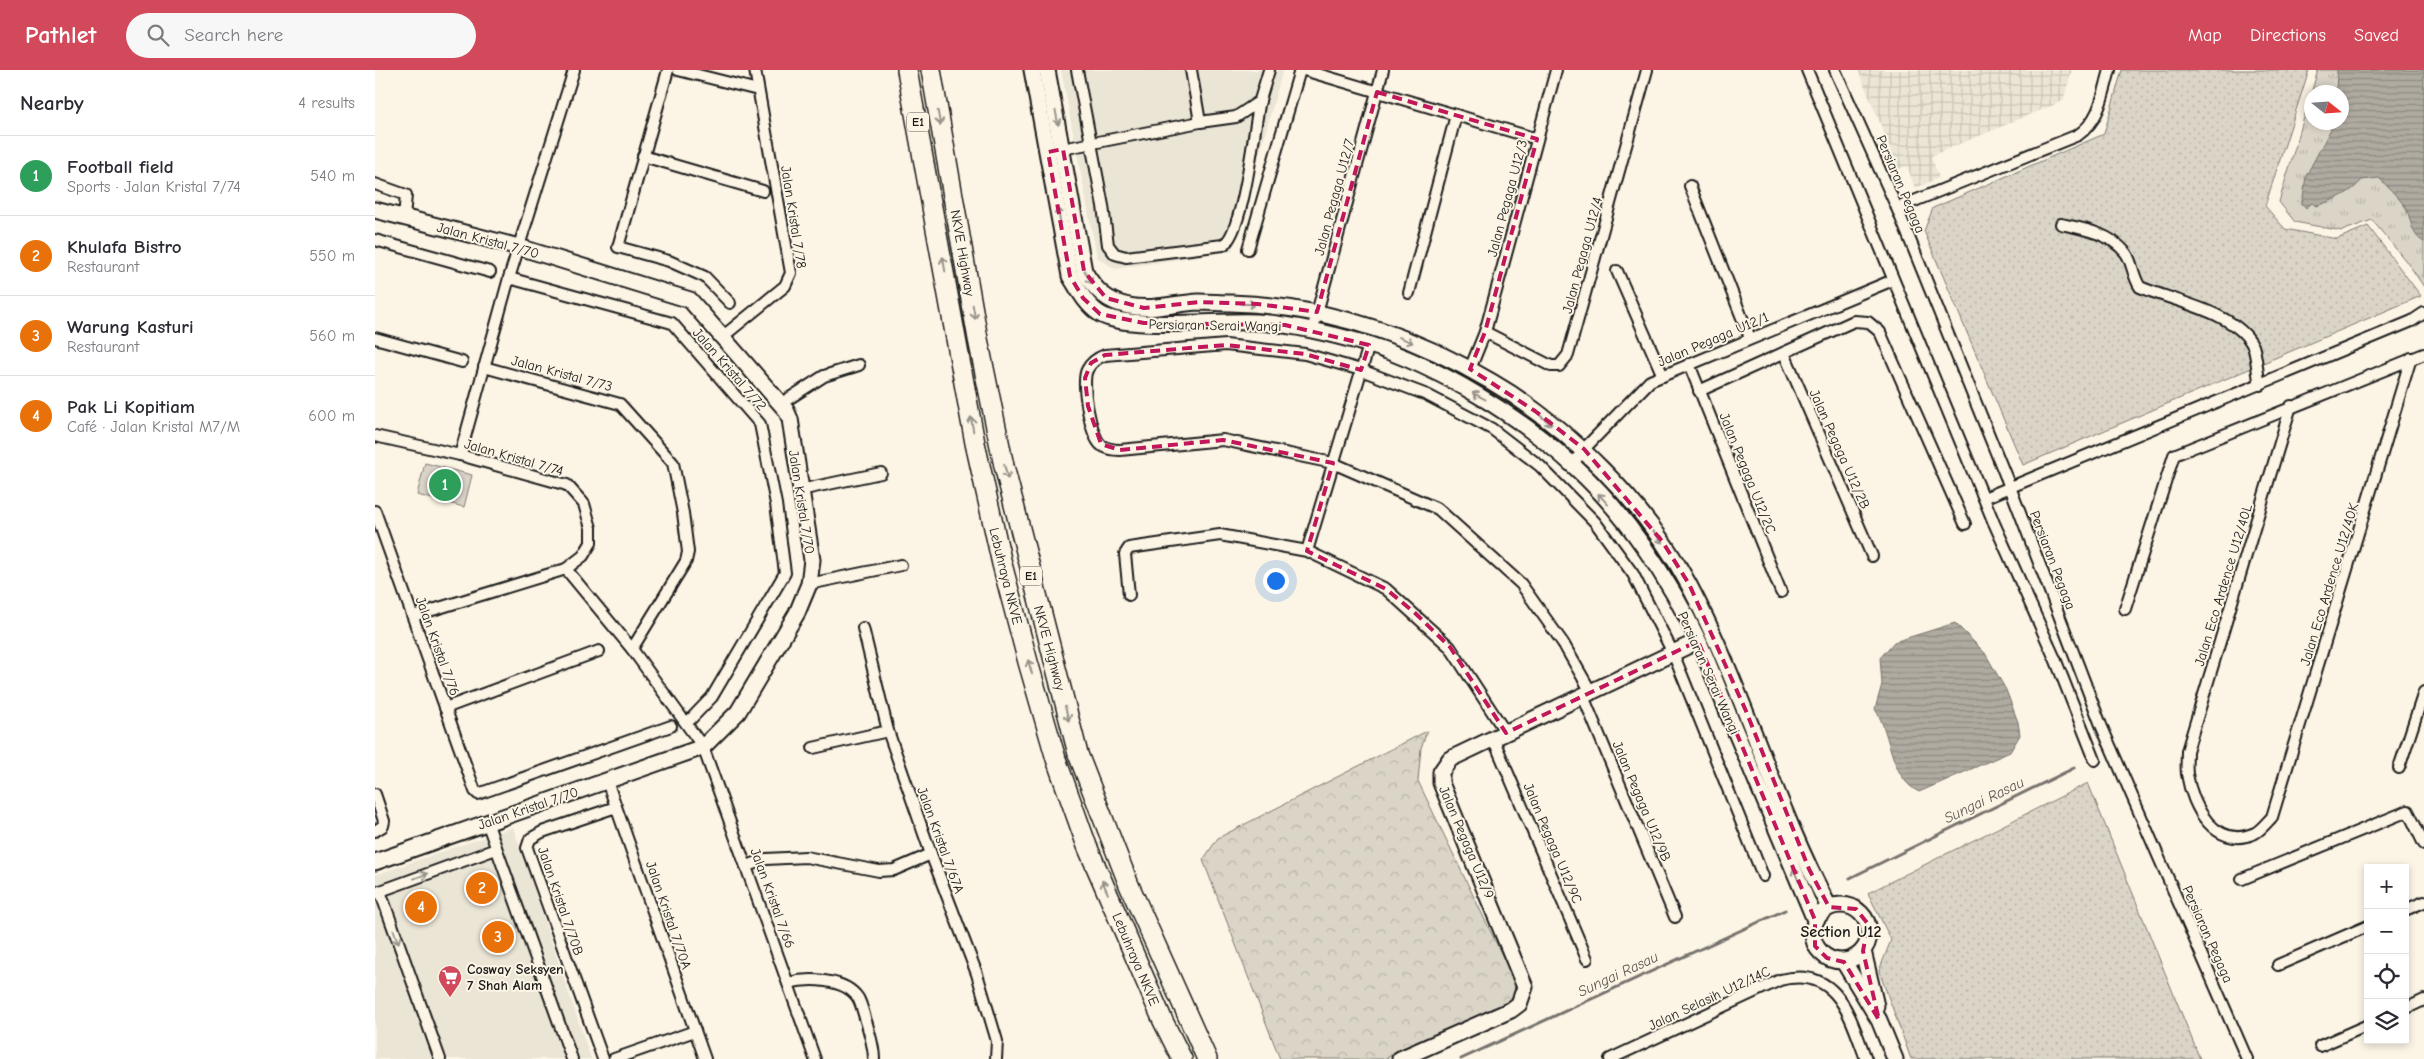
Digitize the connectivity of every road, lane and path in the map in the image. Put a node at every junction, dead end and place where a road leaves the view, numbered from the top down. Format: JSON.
{"nodes":[{"id":1,"x":574,"y":70,"type":"edge"},
{"id":2,"x":668,"y":70,"type":"edge"},
{"id":3,"x":678,"y":70,"type":"edge"},
{"id":4,"x":755,"y":70,"type":"edge"},
{"id":5,"x":907,"y":70,"type":"edge"},
{"id":6,"x":931,"y":70,"type":"edge"},
{"id":7,"x":1033,"y":70,"type":"edge"},
{"id":8,"x":1047,"y":70,"type":"edge"},
{"id":9,"x":1077,"y":70,"type":"edge"},
{"id":10,"x":1191,"y":70,"type":"edge"},
{"id":11,"x":1269,"y":70,"type":"edge"},
{"id":12,"x":1300,"y":70,"type":"edge"},
{"id":13,"x":1304,"y":70,"type":"edge"},
{"id":14,"x":1383,"y":70,"type":"edge"},
{"id":15,"x":1556,"y":70,"type":"edge"},
{"id":16,"x":1647,"y":70,"type":"edge"},
{"id":17,"x":1807,"y":70,"type":"edge"},
{"id":18,"x":1835,"y":70,"type":"edge"},
{"id":19,"x":2110,"y":70,"type":"edge"},
{"id":20,"x":758,"y":90,"type":"junction"},
{"id":21,"x":1377,"y":92,"type":"junction"},
{"id":22,"x":1260,"y":101,"type":"junction"},
{"id":23,"x":1456,"y":115,"type":"junction"},
{"id":24,"x":1200,"y":122,"type":"junction"},
{"id":25,"x":1537,"y":139,"type":"junction"},
{"id":26,"x":1091,"y":143,"type":"junction"},
{"id":27,"x":1055,"y":151,"type":"junction"},
{"id":28,"x":643,"y":156,"type":"junction"},
{"id":29,"x":375,"y":184,"type":"edge"},
{"id":30,"x":1689,"y":186,"type":"dead end"},
{"id":31,"x":763,"y":191,"type":"dead end"},
{"id":32,"x":1897,"y":208,"type":"junction"},
{"id":33,"x":375,"y":210,"type":"edge"},
{"id":34,"x":404,"y":218,"type":"junction"},
{"id":35,"x":2061,"y":224,"type":"dead end"},
{"id":36,"x":375,"y":240,"type":"edge"},
{"id":37,"x":519,"y":247,"type":"junction"},
{"id":38,"x":1248,"y":249,"type":"dead end"},
{"id":39,"x":1617,"y":271,"type":"dead end"},
{"id":40,"x":491,"y":272,"type":"dead end"},
{"id":41,"x":509,"y":278,"type":"junction"},
{"id":42,"x":1893,"y":280,"type":"junction"},
{"id":43,"x":1409,"y":292,"type":"dead end"},
{"id":44,"x":730,"y":303,"type":"dead end"},
{"id":45,"x":1317,"y":312,"type":"junction"},
{"id":46,"x":2424,"y":313,"type":"edge"},
{"id":47,"x":1312,"y":331,"type":"junction"},
{"id":48,"x":1485,"y":332,"type":"junction"},
{"id":49,"x":375,"y":338,"type":"edge"},
{"id":50,"x":721,"y":338,"type":"junction"},
{"id":51,"x":1750,"y":338,"type":"junction"},
{"id":52,"x":1369,"y":345,"type":"junction"},
{"id":53,"x":1783,"y":353,"type":"junction"},
{"id":54,"x":2424,"y":354,"type":"edge"},
{"id":55,"x":2411,"y":358,"type":"junction"},
{"id":56,"x":462,"y":362,"type":"dead end"},
{"id":57,"x":1689,"y":364,"type":"junction"},
{"id":58,"x":859,"y":365,"type":"dead end"},
{"id":59,"x":484,"y":367,"type":"junction"},
{"id":60,"x":1361,"y":370,"type":"junction"},
{"id":61,"x":1470,"y":370,"type":"junction"},
{"id":62,"x":1663,"y":376,"type":"junction"},
{"id":63,"x":2260,"y":385,"type":"junction"},
{"id":64,"x":1699,"y":391,"type":"junction"},
{"id":65,"x":782,"y":403,"type":"junction"},
{"id":66,"x":2291,"y":406,"type":"junction"},
{"id":67,"x":375,"y":436,"type":"edge"},
{"id":68,"x":1584,"y":449,"type":"junction"},
{"id":69,"x":460,"y":455,"type":"junction"},
{"id":70,"x":1333,"y":463,"type":"junction"},
{"id":71,"x":1572,"y":465,"type":"junction"},
{"id":72,"x":881,"y":473,"type":"dead end"},
{"id":73,"x":2010,"y":487,"type":"junction"},
{"id":74,"x":800,"y":490,"type":"junction"},
{"id":75,"x":1984,"y":498,"type":"junction"},
{"id":76,"x":376,"y":517,"type":"edge"},
{"id":77,"x":1965,"y":524,"type":"dead end"},
{"id":78,"x":1307,"y":551,"type":"junction"},
{"id":79,"x":1872,"y":556,"type":"dead end"},
{"id":80,"x":901,"y":564,"type":"dead end"},
{"id":81,"x":566,"y":569,"type":"junction"},
{"id":82,"x":809,"y":584,"type":"junction"},
{"id":83,"x":1781,"y":592,"type":"dead end"},
{"id":84,"x":1129,"y":595,"type":"dead end"},
{"id":85,"x":2125,"y":609,"type":"dead end"},
{"id":86,"x":413,"y":616,"type":"junction"},
{"id":87,"x":863,"y":628,"type":"dead end"},
{"id":88,"x":1698,"y":641,"type":"junction"},
{"id":89,"x":632,"y":649,"type":"junction"},
{"id":90,"x":599,"y":651,"type":"dead end"},
{"id":91,"x":1673,"y":653,"type":"junction"},
{"id":92,"x":2424,"y":692,"type":"edge"},
{"id":93,"x":1587,"y":694,"type":"junction"},
{"id":94,"x":445,"y":708,"type":"junction"},
{"id":95,"x":687,"y":723,"type":"junction"},
{"id":96,"x":671,"y":726,"type":"dead end"},
{"id":97,"x":888,"y":731,"type":"junction"},
{"id":98,"x":1500,"y":736,"type":"junction"},
{"id":99,"x":703,"y":747,"type":"junction"},
{"id":100,"x":813,"y":748,"type":"dead end"},
{"id":101,"x":2095,"y":760,"type":"dead end"},
{"id":102,"x":2399,"y":768,"type":"dead end"},
{"id":103,"x":607,"y":781,"type":"junction"},
{"id":104,"x":375,"y":794,"type":"edge"},
{"id":105,"x":616,"y":806,"type":"junction"},
{"id":106,"x":2272,"y":817,"type":"joint"},
{"id":107,"x":487,"y":822,"type":"junction"},
{"id":108,"x":375,"y":830,"type":"edge"},
{"id":109,"x":2424,"y":844,"type":"edge"},
{"id":110,"x":496,"y":849,"type":"junction"},
{"id":111,"x":931,"y":854,"type":"junction"},
{"id":112,"x":375,"y":862,"type":"edge"},
{"id":113,"x":747,"y":866,"type":"junction"},
{"id":114,"x":1763,"y":876,"type":"dead end"},
{"id":115,"x":2242,"y":879,"type":"dead end"},
{"id":116,"x":377,"y":892,"type":"edge"},
{"id":117,"x":2424,"y":902,"type":"edge"},
{"id":118,"x":1829,"y":907,"type":"junction"},
{"id":119,"x":2407,"y":909,"type":"edge"},
{"id":120,"x":1675,"y":917,"type":"dead end"},
{"id":121,"x":1815,"y":920,"type":"junction"},
{"id":122,"x":2364,"y":928,"type":"edge"},
{"id":123,"x":1863,"y":950,"type":"junction"},
{"id":124,"x":1587,"y":959,"type":"dead end"},
{"id":125,"x":1843,"y":962,"type":"junction"},
{"id":126,"x":2278,"y":965,"type":"dead end"},
{"id":127,"x":788,"y":984,"type":"junction"},
{"id":128,"x":2424,"y":1000,"type":"edge"},
{"id":129,"x":2409,"y":1006,"type":"edge"},
{"id":130,"x":1879,"y":1020,"type":"junction"},
{"id":131,"x":2364,"y":1027,"type":"edge"},
{"id":132,"x":695,"y":1031,"type":"junction"},
{"id":133,"x":2320,"y":1046,"type":"dead end"},
{"id":134,"x":439,"y":1059,"type":"edge"},
{"id":135,"x":571,"y":1059,"type":"edge"},
{"id":136,"x":603,"y":1059,"type":"edge"},
{"id":137,"x":614,"y":1059,"type":"edge"},
{"id":138,"x":705,"y":1059,"type":"edge"},
{"id":139,"x":815,"y":1059,"type":"edge"},
{"id":140,"x":873,"y":1059,"type":"edge"},
{"id":141,"x":996,"y":1059,"type":"edge"},
{"id":142,"x":1182,"y":1059,"type":"edge"},
{"id":143,"x":1207,"y":1059,"type":"edge"},
{"id":144,"x":1400,"y":1059,"type":"edge"},
{"id":145,"x":1610,"y":1059,"type":"edge"},
{"id":146,"x":1866,"y":1059,"type":"edge"},
{"id":147,"x":1895,"y":1059,"type":"edge"},
{"id":148,"x":2247,"y":1059,"type":"edge"}],
"edges":[{"from":1,"to":37,"type":"street"},
{"from":2,"to":28,"type":"street"},
{"from":3,"to":20,"type":"street"},
{"from":4,"to":20,"type":"street","name":"Jalan Kristal 7/78"},
{"from":142,"to":5,"type":"highway","name":"Lebuhraya NKVE","number":"E1","one_way":true},
{"from":6,"to":143,"type":"highway","name":"NKVE Highway","number":"E1","one_way":true},
{"from":7,"to":27,"type":"street","name":"Persiaran Serai Wangi"},
{"from":8,"to":27,"type":"street","name":"Persiaran Serai Wangi","one_way":true},
{"from":9,"to":26,"type":"street"},
{"from":10,"to":24,"type":"street"},
{"from":11,"to":22,"type":"street"},
{"from":12,"to":38,"type":"street"},
{"from":13,"to":21,"type":"street"},
{"from":14,"to":21,"type":"street","name":"Jalan Pegaga U12/7"},
{"from":15,"to":25,"type":"street","name":"Jalan Pegaga U12/3"},
{"from":16,"to":48,"type":"street","name":"Jalan Pegaga U12/4"},
{"from":17,"to":42,"type":"street"},
{"from":18,"to":32,"type":"street","name":"Persiaran Pegaga"},
{"from":19,"to":32,"type":"street"},
{"from":20,"to":50,"type":"street","name":"Jalan Kristal 7/78"},
{"from":21,"to":23,"type":"street"},
{"from":21,"to":45,"type":"street","name":"Jalan Pegaga U12/7"},
{"from":22,"to":24,"type":"street"},
{"from":22,"to":26,"type":"street"},
{"from":23,"to":25,"type":"street"},
{"from":23,"to":43,"type":"street"},
{"from":24,"to":26,"type":"street"},
{"from":25,"to":48,"type":"street","name":"Jalan Pegaga U12/3"},
{"from":26,"to":27,"type":"street"},
{"from":27,"to":45,"type":"street","name":"Persiaran Serai Wangi","one_way":true},
{"from":47,"to":27,"type":"street","name":"Persiaran Serai Wangi","one_way":true},
{"from":28,"to":31,"type":"street"},
{"from":28,"to":44,"type":"street"},
{"from":29,"to":34,"type":"street"},
{"from":30,"to":51,"type":"street"},
{"from":32,"to":73,"type":"street","name":"Persiaran Pegaga"},
{"from":33,"to":34,"type":"street","name":"Jalan Kristal 7/70"},
{"from":34,"to":37,"type":"street","name":"Jalan Kristal 7/70"},
{"from":35,"to":63,"type":"street"},
{"from":36,"to":40,"type":"street"},
{"from":37,"to":41,"type":"street"},
{"from":37,"to":50,"type":"street","name":"Jalan Kristal 7/70"},
{"from":39,"to":62,"type":"street"},
{"from":41,"to":59,"type":"street"},
{"from":41,"to":95,"type":"street","name":"Jalan Kristal 7/72"},
{"from":42,"to":51,"type":"street","name":"Jalan Pegaga U12/1"},
{"from":42,"to":75,"type":"street"},
{"from":45,"to":47,"type":"street","name":"Jalan Pegaga U12/7"},
{"from":45,"to":61,"type":"street","name":"Persiaran Serai Wangi","one_way":true},
{"from":46,"to":63,"type":"street"},
{"from":47,"to":52,"type":"street","name":"Persiaran Serai Wangi"},
{"from":48,"to":61,"type":"street","name":"Jalan Pegaga U12/3"},
{"from":49,"to":56,"type":"street"},
{"from":50,"to":65,"type":"street","name":"Jalan Kristal 7/70"},
{"from":51,"to":57,"type":"street","name":"Jalan Pegaga U12/1"},
{"from":52,"to":60,"type":"street"},
{"from":71,"to":52,"type":"street","name":"Persiaran Serai Wangi","one_way":true},
{"from":53,"to":64,"type":"street"},
{"from":53,"to":77,"type":"street"},
{"from":53,"to":79,"type":"street","name":"Jalan Pegaga U12/2B"},
{"from":54,"to":55,"type":"street"},
{"from":55,"to":66,"type":"street"},
{"from":55,"to":106,"type":"street","name":"Jalan Eco Ardence U12/40K"},
{"from":57,"to":62,"type":"street","name":"Jalan Pegaga U12/1"},
{"from":57,"to":64,"type":"street","name":"Jalan Pegaga U12/2C"},
{"from":58,"to":65,"type":"street"},
{"from":59,"to":69,"type":"street"},
{"from":59,"to":89,"type":"street","name":"Jalan Kristal 7/73"},
{"from":60,"to":70,"type":"street"},
{"from":60,"to":70,"type":"street","name":"Jalan Pegaga U12/9B"},
{"from":60,"to":91,"type":"street"},
{"from":61,"to":68,"type":"street","name":"Persiaran Serai Wangi","one_way":true},
{"from":62,"to":68,"type":"street","name":"Jalan Pegaga U12/1"},
{"from":63,"to":73,"type":"street"},
{"from":64,"to":83,"type":"street","name":"Jalan Pegaga U12/2C"},
{"from":65,"to":74,"type":"street","name":"Jalan Kristal 7/70"},
{"from":66,"to":85,"type":"street"},
{"from":66,"to":106,"type":"street","name":"Jalan Eco Ardence U12/40L"},
{"from":67,"to":69,"type":"street","name":"Jalan Kristal 7/74"},
{"from":68,"to":71,"type":"street","name":"Jalan Pegaga U12/1"},
{"from":68,"to":118,"type":"street","name":"Persiaran Serai Wangi","one_way":true},
{"from":69,"to":81,"type":"street","name":"Jalan Kristal 7/74"},
{"from":70,"to":78,"type":"street"},
{"from":70,"to":93,"type":"street","name":"Jalan Pegaga U12/9B"},
{"from":88,"to":71,"type":"street","name":"Persiaran Serai Wangi","one_way":true},
{"from":72,"to":74,"type":"street"},
{"from":73,"to":75,"type":"street"},
{"from":73,"to":148,"type":"street","name":"Persiaran Pegaga"},
{"from":74,"to":82,"type":"street","name":"Jalan Kristal 7/70"},
{"from":75,"to":101,"type":"street"},
{"from":76,"to":86,"type":"street","name":"Jalan Kristal 7/76"},
{"from":78,"to":84,"type":"street","name":"Jalan Pegaga U12/9C"},
{"from":78,"to":98,"type":"street","name":"Jalan Pegaga U12/9C"},
{"from":80,"to":82,"type":"street"},
{"from":81,"to":86,"type":"street","name":"Jalan Kristal 7/74"},
{"from":81,"to":89,"type":"street","name":"Jalan Kristal 7/66"},
{"from":82,"to":99,"type":"street","name":"Jalan Kristal 7/70"},
{"from":86,"to":94,"type":"street","name":"Jalan Kristal 7/76"},
{"from":87,"to":97,"type":"street","name":"Jalan Kristal 7/67A"},
{"from":88,"to":91,"type":"street","name":"Jalan Pegaga U12/9"},
{"from":121,"to":88,"type":"street","name":"Persiaran Serai Wangi","one_way":true},
{"from":89,"to":95,"type":"street","name":"Jalan Kristal 7/66"},
{"from":90,"to":94,"type":"street"},
{"from":91,"to":93,"type":"street","name":"Jalan Pegaga U12/9"},
{"from":91,"to":114,"type":"street"},
{"from":92,"to":102,"type":"street"},
{"from":93,"to":98,"type":"street","name":"Jalan Pegaga U12/9"},
{"from":93,"to":120,"type":"street","name":"Jalan Pegaga U12/9B"},
{"from":94,"to":96,"type":"street","name":"Jalan Kristal 7/76"},
{"from":95,"to":99,"type":"street","name":"Jalan Kristal 7/66"},
{"from":97,"to":100,"type":"street"},
{"from":97,"to":111,"type":"street","name":"Jalan Kristal 7/67A"},
{"from":98,"to":124,"type":"street","name":"Jalan Pegaga U12/9C"},
{"from":98,"to":144,"type":"street","name":"Jalan Pegaga U12/9"},
{"from":99,"to":103,"type":"street","name":"Jalan Kristal 7/70"},
{"from":99,"to":113,"type":"street","name":"Jalan Kristal 7/66"},
{"from":103,"to":105,"type":"street","name":"Jalan Kristal 7/70A"},
{"from":103,"to":107,"type":"street","name":"Jalan Kristal 7/70"},
{"from":104,"to":108,"type":"street"},
{"from":105,"to":132,"type":"street","name":"Jalan Kristal 7/70A"},
{"from":105,"to":136,"type":"street","name":"Jalan Kristal 7/70B"},
{"from":107,"to":110,"type":"street"},
{"from":107,"to":112,"type":"street","name":"Jalan Kristal 7/70"},
{"from":109,"to":115,"type":"street"},
{"from":116,"to":110,"type":"street","one_way":true},
{"from":110,"to":135,"type":"street"},
{"from":111,"to":113,"type":"street"},
{"from":111,"to":141,"type":"street","name":"Jalan Kristal 7/67A"},
{"from":113,"to":127,"type":"street","name":"Jalan Kristal 7/66"},
{"from":116,"to":134,"type":"street","one_way":true},
{"from":117,"to":119,"type":"street"},
{"from":118,"to":121,"type":"street"},
{"from":118,"to":123,"type":"street"},
{"from":121,"to":125,"type":"street"},
{"from":122,"to":126,"type":"street"},
{"from":123,"to":125,"type":"street"},
{"from":123,"to":130,"type":"street"},
{"from":125,"to":130,"type":"street"},
{"from":127,"to":139,"type":"street","name":"Jalan Kristal 7/66"},
{"from":127,"to":140,"type":"street"},
{"from":128,"to":129,"type":"street"},
{"from":130,"to":147,"type":"street"},
{"from":131,"to":133,"type":"street"},
{"from":132,"to":137,"type":"street"},
{"from":132,"to":138,"type":"street","name":"Jalan Kristal 7/70A"},
{"from":145,"to":146,"type":"street","name":"Jalan Selasih U12/14C"}]}
